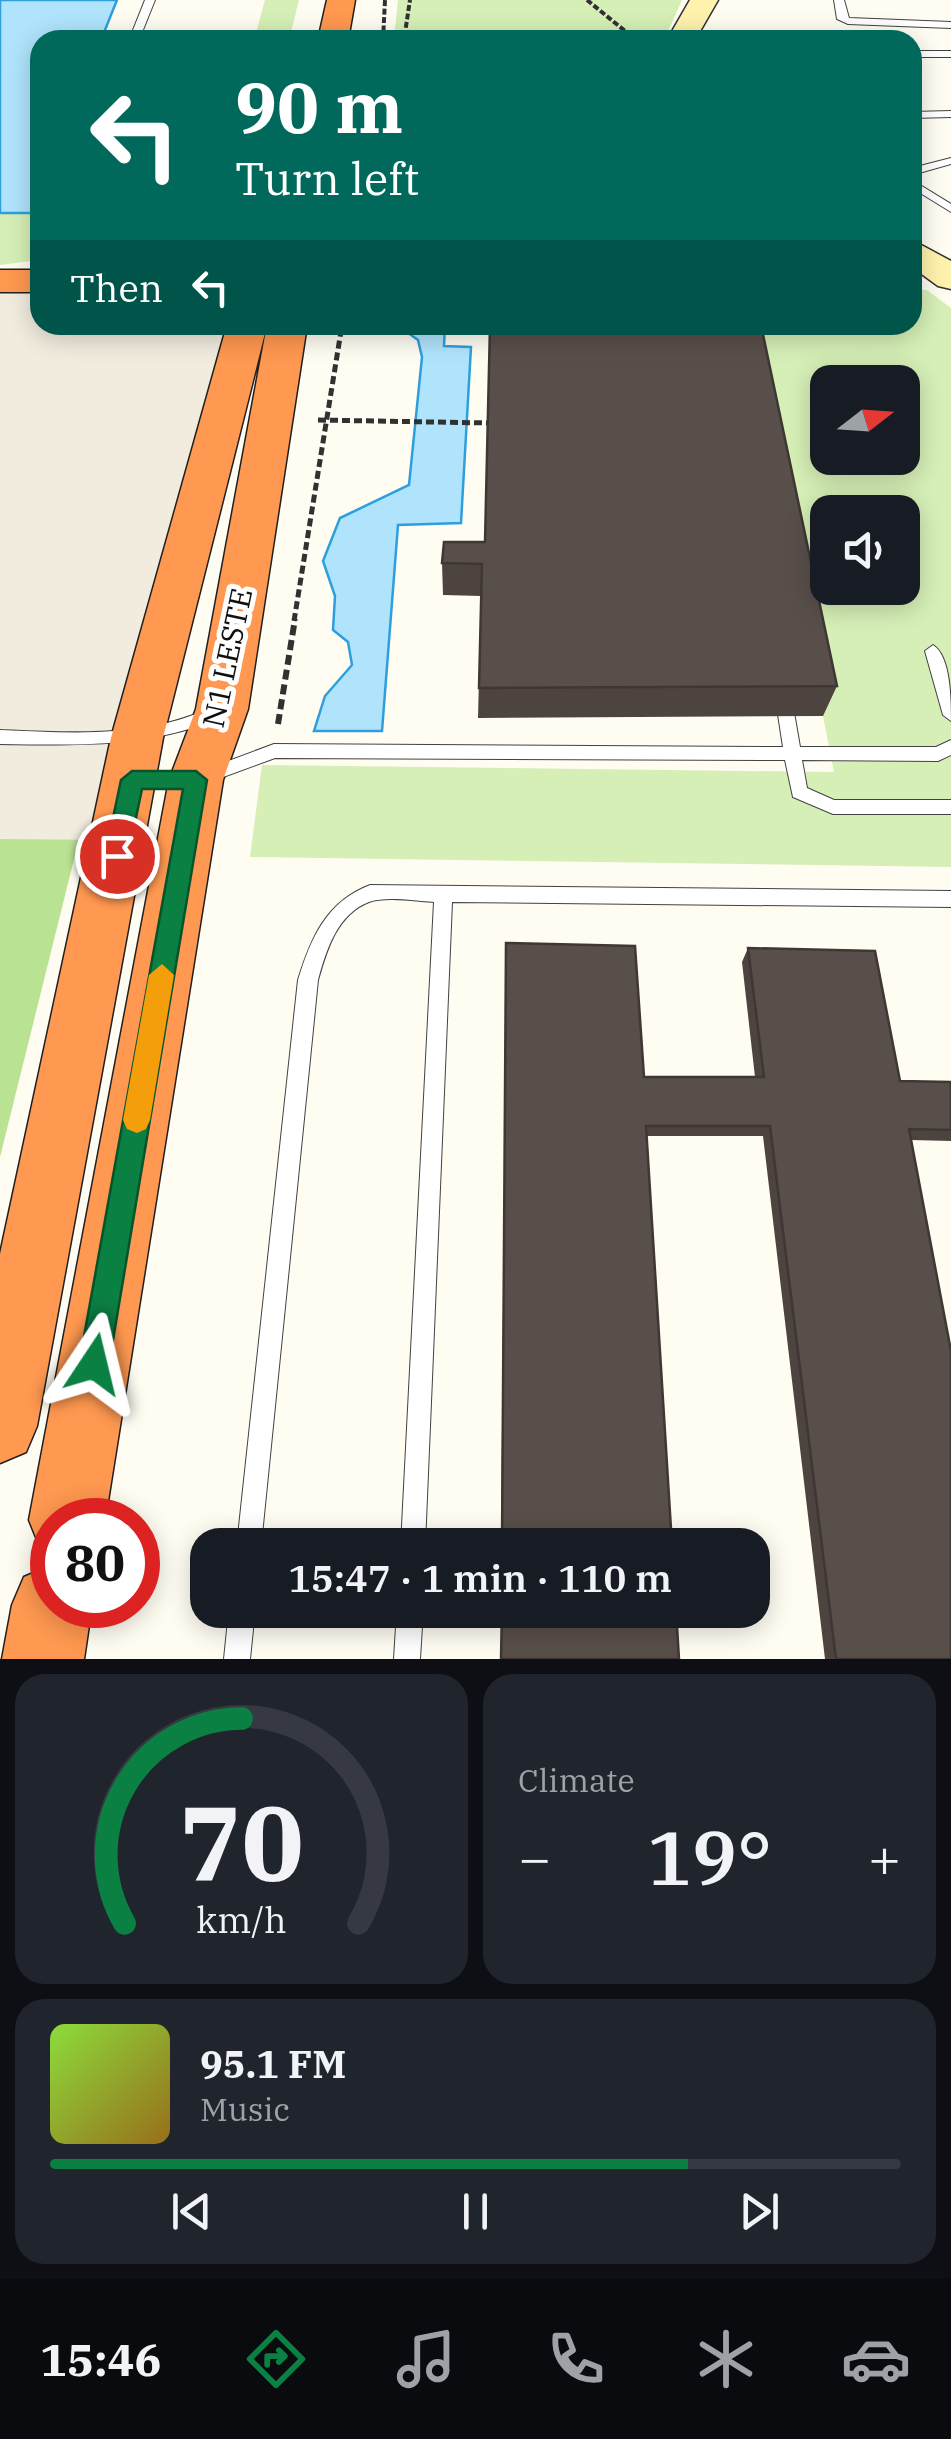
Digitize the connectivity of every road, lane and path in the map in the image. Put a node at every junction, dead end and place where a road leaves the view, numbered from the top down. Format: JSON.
{"nodes":[{"id":1,"x":150,"y":0,"type":"edge"},
{"id":2,"x":341,"y":0,"type":"edge"},
{"id":3,"x":385,"y":0,"type":"edge"},
{"id":4,"x":410,"y":0,"type":"edge"},
{"id":5,"x":587,"y":0,"type":"edge"},
{"id":6,"x":704,"y":0,"type":"edge"},
{"id":7,"x":839,"y":0,"type":"edge"},
{"id":8,"x":951,"y":26,"type":"edge"},
{"id":9,"x":138,"y":30,"type":"edge"},
{"id":10,"x":335,"y":30,"type":"edge"},
{"id":11,"x":384,"y":30,"type":"edge"},
{"id":12,"x":405,"y":30,"type":"edge"},
{"id":13,"x":624,"y":30,"type":"edge"},
{"id":14,"x":687,"y":30,"type":"edge"},
{"id":15,"x":922,"y":54,"type":"edge"},
{"id":16,"x":951,"y":54,"type":"edge"},
{"id":17,"x":922,"y":114,"type":"edge"},
{"id":18,"x":951,"y":114,"type":"edge"},
{"id":19,"x":951,"y":161,"type":"edge"},
{"id":20,"x":922,"y":169,"type":"edge"},
{"id":21,"x":922,"y":189,"type":"edge"},
{"id":22,"x":951,"y":208,"type":"edge"},
{"id":23,"x":922,"y":257,"type":"edge"},
{"id":24,"x":951,"y":278,"type":"edge"},
{"id":25,"x":30,"y":279,"type":"edge"},
{"id":26,"x":0,"y":281,"type":"edge"},
{"id":27,"x":243,"y":335,"type":"edge"},
{"id":28,"x":285,"y":335,"type":"edge"},
{"id":29,"x":340,"y":335,"type":"edge"},
{"id":30,"x":318,"y":420,"type":"dead end"},
{"id":31,"x":490,"y":422,"type":"edge"},
{"id":32,"x":933,"y":652,"type":"dead end"},
{"id":33,"x":780,"y":681,"type":"edge"},
{"id":34,"x":222,"y":709,"type":"junction"},
{"id":35,"x":951,"y":715,"type":"edge"},
{"id":36,"x":0,"y":737,"type":"edge"},
{"id":37,"x":951,"y":747,"type":"edge"},
{"id":38,"x":274,"y":751,"type":"junction"},
{"id":39,"x":793,"y":752,"type":"junction"},
{"id":40,"x":135,"y":759,"type":"junction"},
{"id":41,"x":196,"y":780,"type":"junction"},
{"id":42,"x":951,"y":808,"type":"edge"},
{"id":43,"x":442,"y":894,"type":"junction"},
{"id":44,"x":951,"y":899,"type":"edge"},
{"id":45,"x":0,"y":1426,"type":"edge"},
{"id":46,"x":71,"y":1498,"type":"edge"},
{"id":47,"x":251,"y":1528,"type":"edge"},
{"id":48,"x":413,"y":1528,"type":"edge"},
{"id":49,"x":48,"y":1628,"type":"edge"},
{"id":50,"x":240,"y":1628,"type":"edge"},
{"id":51,"x":409,"y":1628,"type":"edge"},
{"id":52,"x":43,"y":1659,"type":"edge"},
{"id":53,"x":237,"y":1659,"type":"edge"},
{"id":54,"x":407,"y":1659,"type":"edge"}],
"edges":[{"from":1,"to":9,"type":"lane"},
{"from":2,"to":10,"type":"highway"},
{"from":3,"to":11,"type":"path"},
{"from":4,"to":12,"type":"path"},
{"from":5,"to":13,"type":"path"},
{"from":6,"to":14,"type":"main road"},
{"from":7,"to":8,"type":"lane"},
{"from":15,"to":16,"type":"lane"},
{"from":17,"to":18,"type":"lane"},
{"from":19,"to":20,"type":"lane"},
{"from":21,"to":22,"type":"lane"},
{"from":23,"to":24,"type":"main road"},
{"from":25,"to":26,"type":"highway"},
{"from":27,"to":40,"type":"highway","name":"N1 LESTE"},
{"from":28,"to":34,"type":"highway","name":"N1 LESTE"},
{"from":29,"to":38,"type":"path"},
{"from":30,"to":31,"type":"path","bridge":true},
{"from":32,"to":35,"type":"lane"},
{"from":33,"to":39,"type":"lane"},
{"from":34,"to":40,"type":"lane"},
{"from":34,"to":41,"type":"highway","name":"N1 LESTE"},
{"from":36,"to":40,"type":"lane"},
{"from":37,"to":39,"type":"lane"},
{"from":38,"to":39,"type":"lane"},
{"from":38,"to":41,"type":"lane"},
{"from":39,"to":42,"type":"lane"},
{"from":40,"to":41,"type":"lane"},
{"from":40,"to":45,"type":"highway","name":"N1 LESTE"},
{"from":41,"to":46,"type":"highway","name":"N1 LESTE"},
{"from":43,"to":44,"type":"lane"},
{"from":43,"to":47,"type":"lane"},
{"from":43,"to":48,"type":"lane"},
{"from":49,"to":52,"type":"highway"},
{"from":50,"to":53,"type":"lane"},
{"from":51,"to":54,"type":"lane"}]}
